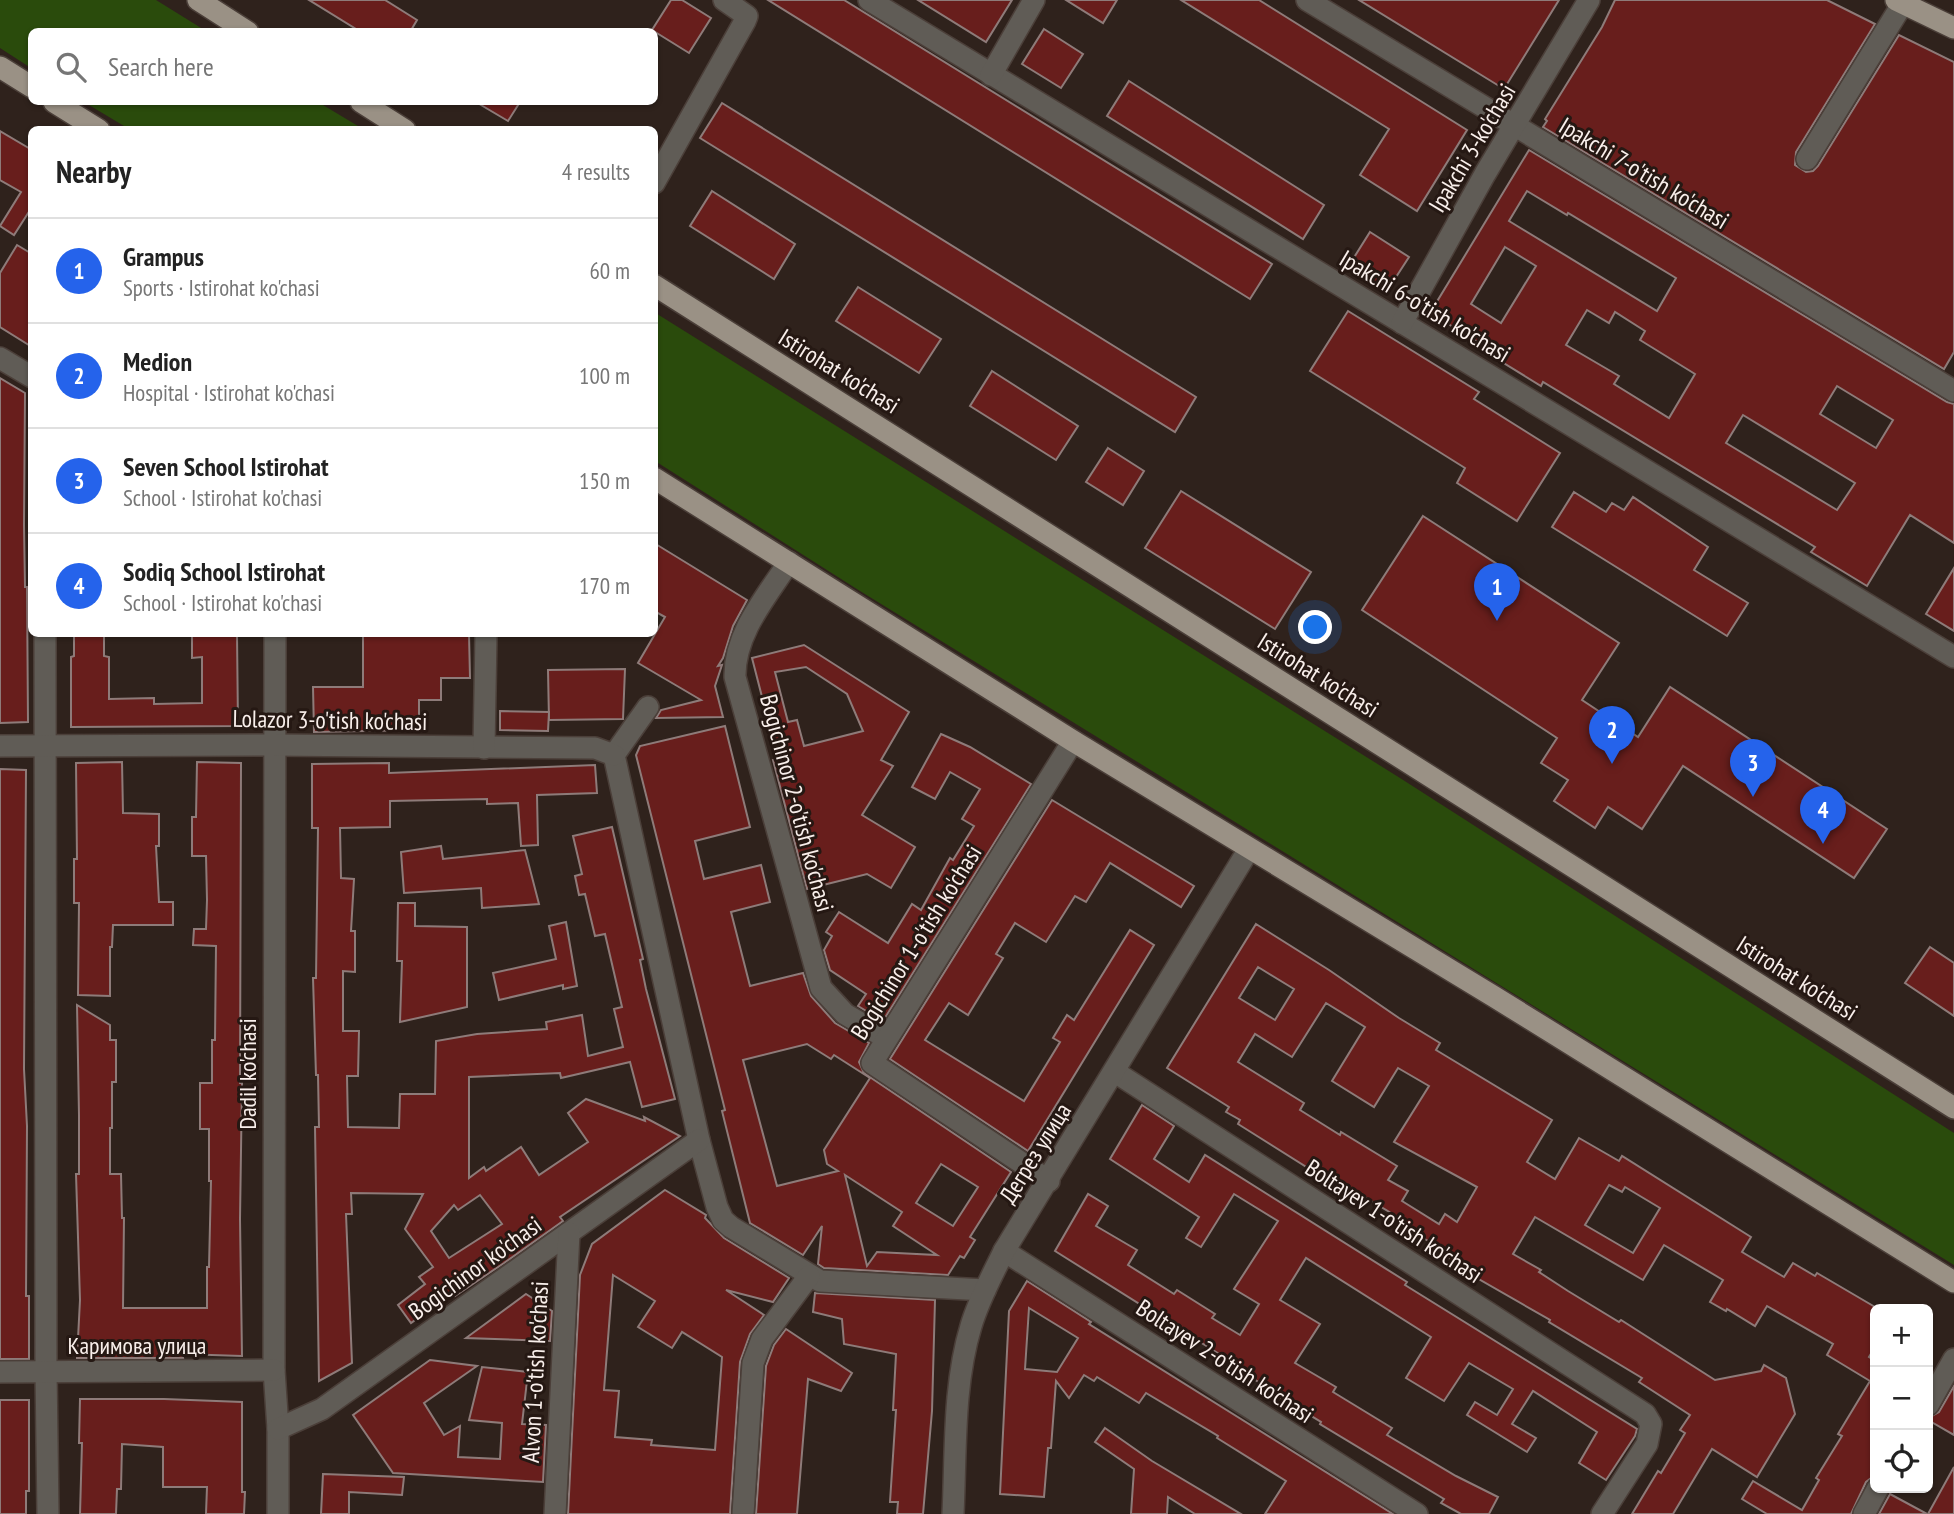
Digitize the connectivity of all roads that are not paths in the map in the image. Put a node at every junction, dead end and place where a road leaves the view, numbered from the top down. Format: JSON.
{"nodes":[{"id":1,"x":198,"y":0,"type":"edge"},
{"id":2,"x":724,"y":0,"type":"edge"},
{"id":3,"x":869,"y":0,"type":"edge"},
{"id":4,"x":1034,"y":0,"type":"edge"},
{"id":5,"x":1307,"y":0,"type":"edge"},
{"id":6,"x":1589,"y":0,"type":"edge"},
{"id":7,"x":1900,"y":1,"type":"edge"},
{"id":8,"x":242,"y":28,"type":"edge"},
{"id":9,"x":1954,"y":28,"type":"edge"},
{"id":10,"x":0,"y":67,"type":"edge"},
{"id":11,"x":991,"y":75,"type":"junction"},
{"id":12,"x":28,"y":84,"type":"edge"},
{"id":13,"x":59,"y":105,"type":"edge"},
{"id":14,"x":365,"y":105,"type":"edge"},
{"id":15,"x":93,"y":126,"type":"edge"},
{"id":16,"x":399,"y":126,"type":"edge"},
{"id":17,"x":1516,"y":126,"type":"junction"},
{"id":18,"x":1807,"y":159,"type":"dead end"},
{"id":19,"x":658,"y":176,"type":"edge"},
{"id":20,"x":658,"y":288,"type":"edge"},
{"id":21,"x":1402,"y":323,"type":"junction"},
{"id":22,"x":0,"y":358,"type":"edge"},
{"id":23,"x":28,"y":375,"type":"edge"},
{"id":24,"x":1952,"y":384,"type":"edge"},
{"id":25,"x":658,"y":480,"type":"edge"},
{"id":26,"x":789,"y":562,"type":"junction"},
{"id":27,"x":45,"y":637,"type":"edge"},
{"id":28,"x":275,"y":637,"type":"edge"},
{"id":29,"x":486,"y":637,"type":"edge"},
{"id":30,"x":1954,"y":657,"type":"edge"},
{"id":31,"x":648,"y":707,"type":"dead end"},
{"id":32,"x":1073,"y":741,"type":"junction"},
{"id":33,"x":274,"y":745,"type":"junction"},
{"id":34,"x":0,"y":746,"type":"edge"},
{"id":35,"x":45,"y":746,"type":"junction"},
{"id":36,"x":484,"y":748,"type":"junction"},
{"id":37,"x":614,"y":755,"type":"junction"},
{"id":38,"x":1249,"y":849,"type":"junction"},
{"id":39,"x":886,"y":1038,"type":"junction"},
{"id":40,"x":1115,"y":1072,"type":"junction"},
{"id":41,"x":1954,"y":1108,"type":"edge"},
{"id":42,"x":699,"y":1140,"type":"junction"},
{"id":43,"x":1049,"y":1181,"type":"junction"},
{"id":44,"x":569,"y":1233,"type":"junction"},
{"id":45,"x":1004,"y":1251,"type":"junction"},
{"id":46,"x":809,"y":1276,"type":"junction"},
{"id":47,"x":1954,"y":1282,"type":"edge"},
{"id":48,"x":985,"y":1290,"type":"junction"},
{"id":49,"x":1954,"y":1359,"type":"edge"},
{"id":50,"x":274,"y":1370,"type":"junction"},
{"id":51,"x":46,"y":1371,"type":"junction"},
{"id":52,"x":0,"y":1372,"type":"edge"},
{"id":53,"x":1933,"y":1396,"type":"edge"},
{"id":54,"x":278,"y":1429,"type":"junction"},
{"id":55,"x":1875,"y":1493,"type":"edge"},
{"id":56,"x":48,"y":1514,"type":"edge"},
{"id":57,"x":278,"y":1514,"type":"edge"},
{"id":58,"x":555,"y":1514,"type":"edge"},
{"id":59,"x":743,"y":1514,"type":"edge"},
{"id":60,"x":953,"y":1514,"type":"edge"},
{"id":61,"x":1417,"y":1514,"type":"edge"},
{"id":62,"x":1602,"y":1514,"type":"edge"},
{"id":63,"x":1864,"y":1514,"type":"edge"}],
"edges":[{"from":1,"to":8,"type":"main road"},
{"from":2,"to":19,"type":"street"},
{"from":3,"to":11,"type":"street","name":"Ipakchi 6-o'tish ko'chasi"},
{"from":4,"to":11,"type":"street"},
{"from":5,"to":17,"type":"street","name":"Ipakchi 7-o'tish ko'chasi"},
{"from":6,"to":17,"type":"street","name":"Ipakchi 3-ko'chasi"},
{"from":7,"to":9,"type":"main road"},
{"from":7,"to":18,"type":"street"},
{"from":10,"to":12,"type":"main road"},
{"from":11,"to":21,"type":"street","name":"Ipakchi 6-o'tish ko'chasi"},
{"from":13,"to":15,"type":"main road"},
{"from":14,"to":16,"type":"main road"},
{"from":17,"to":21,"type":"street","name":"Ipakchi 3-ko'chasi"},
{"from":17,"to":24,"type":"street","name":"Ipakchi 7-o'tish ko'chasi"},
{"from":20,"to":41,"type":"main road","name":"Istirohat ko'chasi"},
{"from":21,"to":30,"type":"street","name":"Ipakchi 6-o'tish ko'chasi"},
{"from":22,"to":23,"type":"street"},
{"from":25,"to":26,"type":"main road"},
{"from":26,"to":32,"type":"main road"},
{"from":26,"to":39,"type":"street","name":"Bogichinor 2-o'tish ko'chasi"},
{"from":27,"to":35,"type":"street"},
{"from":28,"to":33,"type":"street","name":"Dadil ko'chasi"},
{"from":29,"to":36,"type":"street"},
{"from":31,"to":37,"type":"street"},
{"from":32,"to":38,"type":"main road"},
{"from":32,"to":39,"type":"street","name":"Bogichinor 1-o'tish ko'chasi"},
{"from":33,"to":35,"type":"street","name":"Lolazor 3-o'tish ko'chasi"},
{"from":33,"to":36,"type":"street","name":"Lolazor 3-o'tish ko'chasi"},
{"from":33,"to":50,"type":"street","name":"Dadil ko'chasi"},
{"from":34,"to":35,"type":"street","name":"Lolazor 3-o'tish ko'chasi"},
{"from":35,"to":51,"type":"street"},
{"from":36,"to":37,"type":"street","name":"Lolazor 3-o'tish ko'chasi"},
{"from":37,"to":42,"type":"street"},
{"from":38,"to":40,"type":"street","name":"Дегрез улица"},
{"from":38,"to":47,"type":"main road"},
{"from":39,"to":43,"type":"street","name":"Bogichinor 1-o'tish ko'chasi"},
{"from":40,"to":43,"type":"street","name":"Дегрез улица"},
{"from":40,"to":62,"type":"street","name":"Boltayev 1-o'tish ko'chasi"},
{"from":42,"to":44,"type":"street","name":"Bogichinor ko'chasi"},
{"from":42,"to":46,"type":"street"},
{"from":43,"to":45,"type":"street","name":"Дегрез улица"},
{"from":44,"to":54,"type":"street","name":"Bogichinor ko'chasi"},
{"from":44,"to":58,"type":"street","name":"Alvon 1-o'tish ko'chasi"},
{"from":45,"to":48,"type":"street","name":"Дегрез улица"},
{"from":45,"to":61,"type":"street","name":"Boltayev 2-o'tish ko'chasi"},
{"from":46,"to":48,"type":"street"},
{"from":46,"to":59,"type":"street"},
{"from":48,"to":60,"type":"street","name":"Дегрез улица"},
{"from":49,"to":53,"type":"street"},
{"from":50,"to":51,"type":"street","name":"Каримова улица"},
{"from":50,"to":54,"type":"street","name":"Dadil ko'chasi"},
{"from":51,"to":52,"type":"street","name":"Каримова улица"},
{"from":51,"to":56,"type":"street"},
{"from":54,"to":57,"type":"street","name":"Dadil ko'chasi"},
{"from":55,"to":63,"type":"street"}]}
